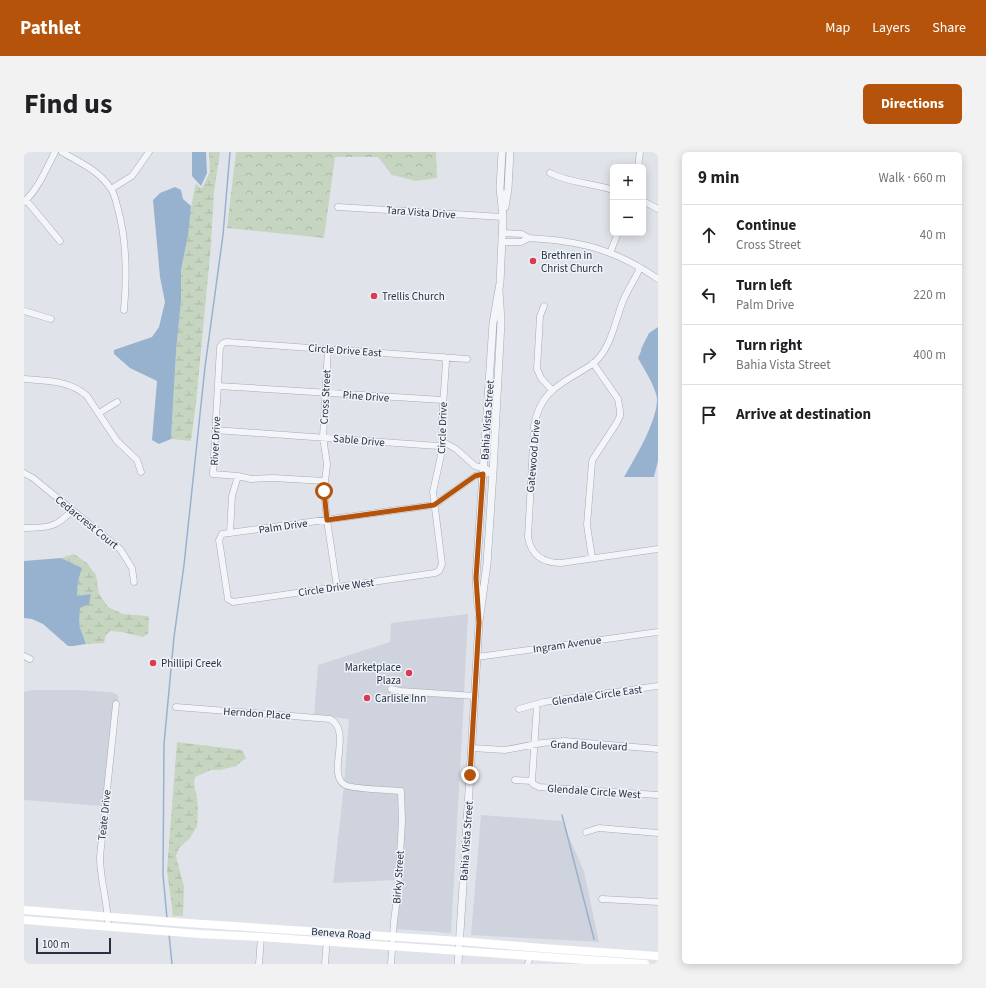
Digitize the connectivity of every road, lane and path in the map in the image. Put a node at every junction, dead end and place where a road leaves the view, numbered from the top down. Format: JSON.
{"nodes":[{"id":1,"x":55,"y":152,"type":"edge"},
{"id":2,"x":62,"y":152,"type":"edge"},
{"id":3,"x":149,"y":152,"type":"edge"},
{"id":4,"x":502,"y":152,"type":"edge"},
{"id":5,"x":510,"y":152,"type":"edge"},
{"id":6,"x":640,"y":152,"type":"edge"},
{"id":7,"x":638,"y":164,"type":"edge"},
{"id":8,"x":550,"y":173,"type":"dead end"},
{"id":9,"x":112,"y":189,"type":"junction"},
{"id":10,"x":610,"y":189,"type":"edge"},
{"id":11,"x":25,"y":201,"type":"edge"},
{"id":12,"x":646,"y":202,"type":"edge"},
{"id":13,"x":338,"y":207,"type":"dead end"},
{"id":14,"x":658,"y":208,"type":"edge"},
{"id":15,"x":503,"y":218,"type":"junction"},
{"id":16,"x":502,"y":233,"type":"junction"},
{"id":17,"x":617,"y":236,"type":"edge"},
{"id":18,"x":528,"y":238,"type":"junction"},
{"id":19,"x":60,"y":241,"type":"dead end"},
{"id":20,"x":502,"y":242,"type":"junction"},
{"id":21,"x":610,"y":252,"type":"junction"},
{"id":22,"x":640,"y":268,"type":"junction"},
{"id":23,"x":658,"y":280,"type":"edge"},
{"id":24,"x":499,"y":290,"type":"junction"},
{"id":25,"x":544,"y":306,"type":"dead end"},
{"id":26,"x":124,"y":310,"type":"dead end"},
{"id":27,"x":24,"y":311,"type":"edge"},
{"id":28,"x":51,"y":319,"type":"dead end"},
{"id":29,"x":223,"y":343,"type":"joint"},
{"id":30,"x":328,"y":349,"type":"junction"},
{"id":31,"x":443,"y":358,"type":"junction"},
{"id":32,"x":467,"y":359,"type":"dead end"},
{"id":33,"x":593,"y":363,"type":"junction"},
{"id":34,"x":24,"y":379,"type":"edge"},
{"id":35,"x":218,"y":386,"type":"junction"},
{"id":36,"x":552,"y":390,"type":"junction"},
{"id":37,"x":325,"y":393,"type":"junction"},
{"id":38,"x":443,"y":400,"type":"junction"},
{"id":39,"x":117,"y":402,"type":"dead end"},
{"id":40,"x":99,"y":413,"type":"junction"},
{"id":41,"x":215,"y":430,"type":"junction"},
{"id":42,"x":323,"y":437,"type":"junction"},
{"id":43,"x":443,"y":446,"type":"junction"},
{"id":44,"x":483,"y":471,"type":"junction"},
{"id":45,"x":141,"y":472,"type":"dead end"},
{"id":46,"x":493,"y":472,"type":"junction"},
{"id":47,"x":24,"y":473,"type":"edge"},
{"id":48,"x":238,"y":476,"type":"junction"},
{"id":49,"x":325,"y":481,"type":"junction"},
{"id":50,"x":434,"y":505,"type":"junction"},
{"id":51,"x":72,"y":510,"type":"junction"},
{"id":52,"x":327,"y":520,"type":"junction"},
{"id":53,"x":24,"y":528,"type":"edge"},
{"id":54,"x":230,"y":533,"type":"junction"},
{"id":55,"x":658,"y":549,"type":"edge"},
{"id":56,"x":592,"y":558,"type":"junction"},
{"id":57,"x":440,"y":570,"type":"joint"},
{"id":58,"x":134,"y":582,"type":"dead end"},
{"id":59,"x":337,"y":587,"type":"junction"},
{"id":60,"x":479,"y":622,"type":"junction"},
{"id":61,"x":658,"y":632,"type":"edge"},
{"id":62,"x":477,"y":657,"type":"junction"},
{"id":63,"x":658,"y":686,"type":"edge"},
{"id":64,"x":390,"y":689,"type":"dead end"},
{"id":65,"x":475,"y":696,"type":"junction"},
{"id":66,"x":116,"y":704,"type":"dead end"},
{"id":67,"x":537,"y":704,"type":"junction"},
{"id":68,"x":176,"y":707,"type":"dead end"},
{"id":69,"x":519,"y":709,"type":"dead end"},
{"id":70,"x":535,"y":745,"type":"junction"},
{"id":71,"x":472,"y":748,"type":"junction"},
{"id":72,"x":658,"y":748,"type":"edge"},
{"id":73,"x":515,"y":780,"type":"dead end"},
{"id":74,"x":532,"y":781,"type":"junction"},
{"id":75,"x":401,"y":791,"type":"joint"},
{"id":76,"x":658,"y":795,"type":"edge"},
{"id":77,"x":586,"y":832,"type":"dead end"},
{"id":78,"x":658,"y":833,"type":"edge"},
{"id":79,"x":602,"y":899,"type":"dead end"},
{"id":80,"x":658,"y":902,"type":"edge"},
{"id":81,"x":24,"y":910,"type":"edge"},
{"id":82,"x":108,"y":916,"type":"junction"},
{"id":83,"x":24,"y":920,"type":"edge"},
{"id":84,"x":108,"y":926,"type":"junction"},
{"id":85,"x":328,"y":932,"type":"junction"},
{"id":86,"x":261,"y":937,"type":"junction"},
{"id":87,"x":393,"y":937,"type":"junction"},
{"id":88,"x":460,"y":941,"type":"junction"},
{"id":89,"x":327,"y":942,"type":"junction"},
{"id":90,"x":392,"y":946,"type":"junction"},
{"id":91,"x":459,"y":950,"type":"junction"},
{"id":92,"x":597,"y":952,"type":"junction"},
{"id":93,"x":658,"y":956,"type":"edge"},
{"id":94,"x":529,"y":960,"type":"edge"},
{"id":95,"x":597,"y":962,"type":"edge"},
{"id":96,"x":259,"y":964,"type":"edge"},
{"id":97,"x":325,"y":964,"type":"edge"},
{"id":98,"x":391,"y":964,"type":"edge"},
{"id":99,"x":458,"y":964,"type":"edge"},
{"id":100,"x":645,"y":964,"type":"edge"}],
"edges":[{"from":1,"to":11,"type":"street"},
{"from":2,"to":9,"type":"street"},
{"from":3,"to":9,"type":"street"},
{"from":4,"to":15,"type":"street","name":"Bahia Vista Street"},
{"from":5,"to":15,"type":"street","name":"Bahia Vista Street"},
{"from":6,"to":7,"type":"street"},
{"from":8,"to":10,"type":"street"},
{"from":9,"to":26,"type":"street"},
{"from":11,"to":19,"type":"street"},
{"from":12,"to":14,"type":"street"},
{"from":13,"to":15,"type":"street","name":"Tara Vista Drive"},
{"from":15,"to":16,"type":"street","name":"Bahia Vista Street"},
{"from":16,"to":18,"type":"street"},
{"from":16,"to":20,"type":"street","name":"Bahia Vista Street"},
{"from":17,"to":21,"type":"street"},
{"from":18,"to":20,"type":"street"},
{"from":18,"to":21,"type":"street"},
{"from":20,"to":24,"type":"street","name":"Bahia Vista Street"},
{"from":21,"to":22,"type":"street"},
{"from":22,"to":23,"type":"street"},
{"from":22,"to":33,"type":"street","name":"Gatewood Drive"},
{"from":24,"to":44,"type":"street","name":"Bahia Vista Street"},
{"from":24,"to":46,"type":"street","name":"Bahia Vista Street"},
{"from":25,"to":36,"type":"street"},
{"from":27,"to":28,"type":"street"},
{"from":29,"to":30,"type":"street","name":"Circle Drive East"},
{"from":29,"to":35,"type":"street","name":"River Drive"},
{"from":30,"to":31,"type":"street","name":"Circle Drive East"},
{"from":30,"to":37,"type":"street","name":"Cross Street"},
{"from":31,"to":32,"type":"street","name":"Circle Drive East"},
{"from":31,"to":38,"type":"street","name":"Circle Drive"},
{"from":33,"to":36,"type":"street","name":"Gatewood Drive"},
{"from":33,"to":56,"type":"street"},
{"from":34,"to":40,"type":"street"},
{"from":35,"to":37,"type":"street","name":"Pine Drive"},
{"from":35,"to":41,"type":"street","name":"River Drive"},
{"from":36,"to":56,"type":"street","name":"Gatewood Drive"},
{"from":37,"to":38,"type":"street","name":"Pine Drive"},
{"from":37,"to":42,"type":"street","name":"Cross Street"},
{"from":38,"to":43,"type":"street","name":"Circle Drive"},
{"from":39,"to":40,"type":"street"},
{"from":40,"to":45,"type":"street"},
{"from":41,"to":42,"type":"street","name":"Sable Drive"},
{"from":41,"to":48,"type":"street","name":"River Drive"},
{"from":42,"to":43,"type":"street","name":"Sable Drive"},
{"from":42,"to":49,"type":"street","name":"Cross Street"},
{"from":43,"to":44,"type":"street","name":"Sable Drive"},
{"from":43,"to":50,"type":"street","name":"Circle Drive"},
{"from":44,"to":46,"type":"street","name":"Sable Drive"},
{"from":44,"to":50,"type":"street","name":"Palm Drive"},
{"from":44,"to":60,"type":"street","name":"Bahia Vista Street"},
{"from":46,"to":60,"type":"street","name":"Bahia Vista Street"},
{"from":47,"to":51,"type":"street","name":"Cedarcrest Court"},
{"from":48,"to":49,"type":"street"},
{"from":48,"to":54,"type":"street"},
{"from":49,"to":52,"type":"street","name":"Cross Street"},
{"from":50,"to":52,"type":"street","name":"Palm Drive"},
{"from":50,"to":57,"type":"street","name":"Circle Drive"},
{"from":51,"to":53,"type":"street"},
{"from":51,"to":58,"type":"street","name":"Cedarcrest Court"},
{"from":52,"to":54,"type":"street","name":"Palm Drive"},
{"from":52,"to":59,"type":"street","name":"Cross Street"},
{"from":54,"to":59,"type":"street","name":"Circle Drive West"},
{"from":55,"to":56,"type":"street","name":"Gatewood Drive"},
{"from":57,"to":59,"type":"street","name":"Circle Drive West"},
{"from":60,"to":62,"type":"street","name":"Bahia Vista Street"},
{"from":61,"to":62,"type":"street","name":"Ingram Avenue"},
{"from":62,"to":65,"type":"street","name":"Bahia Vista Street"},
{"from":63,"to":67,"type":"street","name":"Glendale Circle East"},
{"from":64,"to":65,"type":"street"},
{"from":65,"to":71,"type":"street","name":"Bahia Vista Street"},
{"from":66,"to":82,"type":"street","name":"Teate Drive"},
{"from":67,"to":69,"type":"street","name":"Glendale Circle East"},
{"from":67,"to":70,"type":"street","name":"Glendale Circle East"},
{"from":68,"to":75,"type":"street","name":"Herndon Place"},
{"from":70,"to":71,"type":"street","name":"Grand Boulevard"},
{"from":70,"to":72,"type":"street","name":"Grand Boulevard"},
{"from":70,"to":74,"type":"street","name":"Glendale Circle West"},
{"from":71,"to":88,"type":"street","name":"Bahia Vista Street"},
{"from":73,"to":74,"type":"street","name":"Glendale Circle West"},
{"from":74,"to":76,"type":"street","name":"Glendale Circle West"},
{"from":75,"to":87,"type":"street","name":"Birky Street"},
{"from":77,"to":78,"type":"street"},
{"from":79,"to":80,"type":"street"},
{"from":81,"to":82,"type":"main road","name":"Beneva Road"},
{"from":82,"to":84,"type":"street","name":"Teate Drive"},
{"from":82,"to":85,"type":"main road","name":"Beneva Road"},
{"from":83,"to":84,"type":"main road","name":"Beneva Road"},
{"from":84,"to":86,"type":"main road","name":"Beneva Road"},
{"from":85,"to":87,"type":"main road","name":"Beneva Road"},
{"from":85,"to":89,"type":"street"},
{"from":86,"to":89,"type":"main road","name":"Beneva Road"},
{"from":86,"to":96,"type":"street"},
{"from":87,"to":88,"type":"main road","name":"Beneva Road"},
{"from":87,"to":90,"type":"street","name":"Birky Street"},
{"from":88,"to":91,"type":"street","name":"Bahia Vista Street"},
{"from":88,"to":92,"type":"main road","name":"Beneva Road"},
{"from":89,"to":90,"type":"main road","name":"Beneva Road"},
{"from":89,"to":97,"type":"street"},
{"from":90,"to":91,"type":"main road","name":"Beneva Road"},
{"from":90,"to":98,"type":"street","name":"Birky Street"},
{"from":91,"to":94,"type":"main road","name":"Beneva Road"},
{"from":91,"to":99,"type":"street","name":"Bahia Vista Street"},
{"from":92,"to":93,"type":"main road","name":"Beneva Road"},
{"from":92,"to":95,"type":"street"},
{"from":94,"to":95,"type":"main road","name":"Beneva Road"},
{"from":95,"to":100,"type":"main road","name":"Beneva Road"}]}
